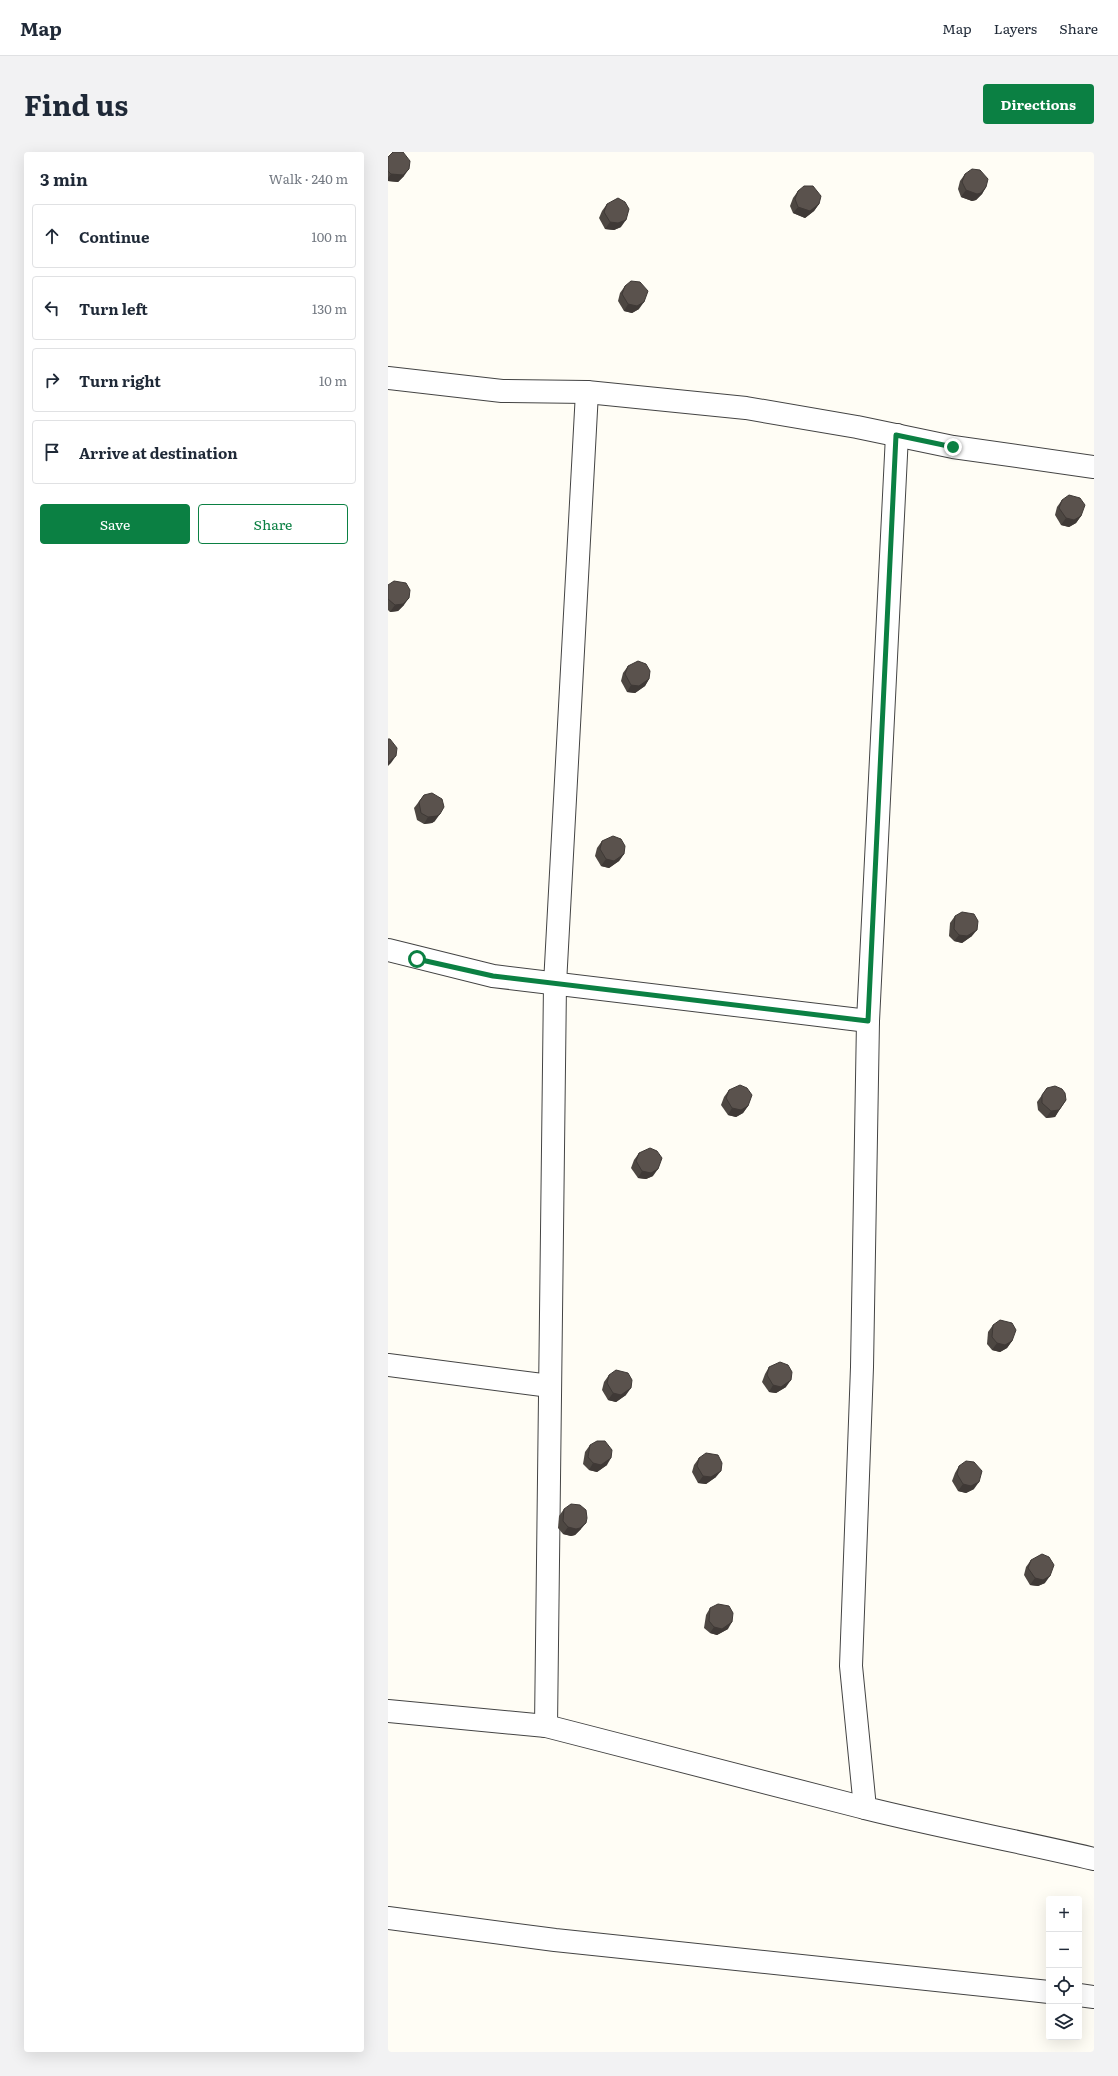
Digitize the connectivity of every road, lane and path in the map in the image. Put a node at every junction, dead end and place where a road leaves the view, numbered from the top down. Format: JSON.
{"nodes":[{"id":1,"x":388,"y":378,"type":"edge"},
{"id":2,"x":587,"y":392,"type":"junction"},
{"id":3,"x":896,"y":435,"type":"junction"},
{"id":4,"x":1094,"y":467,"type":"edge"},
{"id":5,"x":388,"y":950,"type":"edge"},
{"id":6,"x":555,"y":984,"type":"junction"},
{"id":7,"x":868,"y":1021,"type":"junction"},
{"id":8,"x":388,"y":1365,"type":"edge"},
{"id":9,"x":550,"y":1386,"type":"junction"},
{"id":10,"x":388,"y":1711,"type":"edge"},
{"id":11,"x":546,"y":1726,"type":"junction"},
{"id":12,"x":865,"y":1808,"type":"junction"},
{"id":13,"x":1094,"y":1859,"type":"edge"},
{"id":14,"x":388,"y":1918,"type":"edge"},
{"id":15,"x":1046,"y":1992,"type":"edge"},
{"id":16,"x":1082,"y":1995,"type":"edge"},
{"id":17,"x":1094,"y":1997,"type":"edge"}],
"edges":[{"from":1,"to":2,"type":"street"},
{"from":2,"to":3,"type":"street"},
{"from":2,"to":6,"type":"street"},
{"from":3,"to":4,"type":"street"},
{"from":3,"to":7,"type":"street"},
{"from":5,"to":6,"type":"street"},
{"from":6,"to":7,"type":"street"},
{"from":6,"to":9,"type":"street"},
{"from":7,"to":12,"type":"street"},
{"from":8,"to":9,"type":"street"},
{"from":9,"to":11,"type":"street"},
{"from":10,"to":11,"type":"street"},
{"from":11,"to":12,"type":"street"},
{"from":12,"to":13,"type":"street"},
{"from":14,"to":15,"type":"street"},
{"from":16,"to":17,"type":"street"}]}
